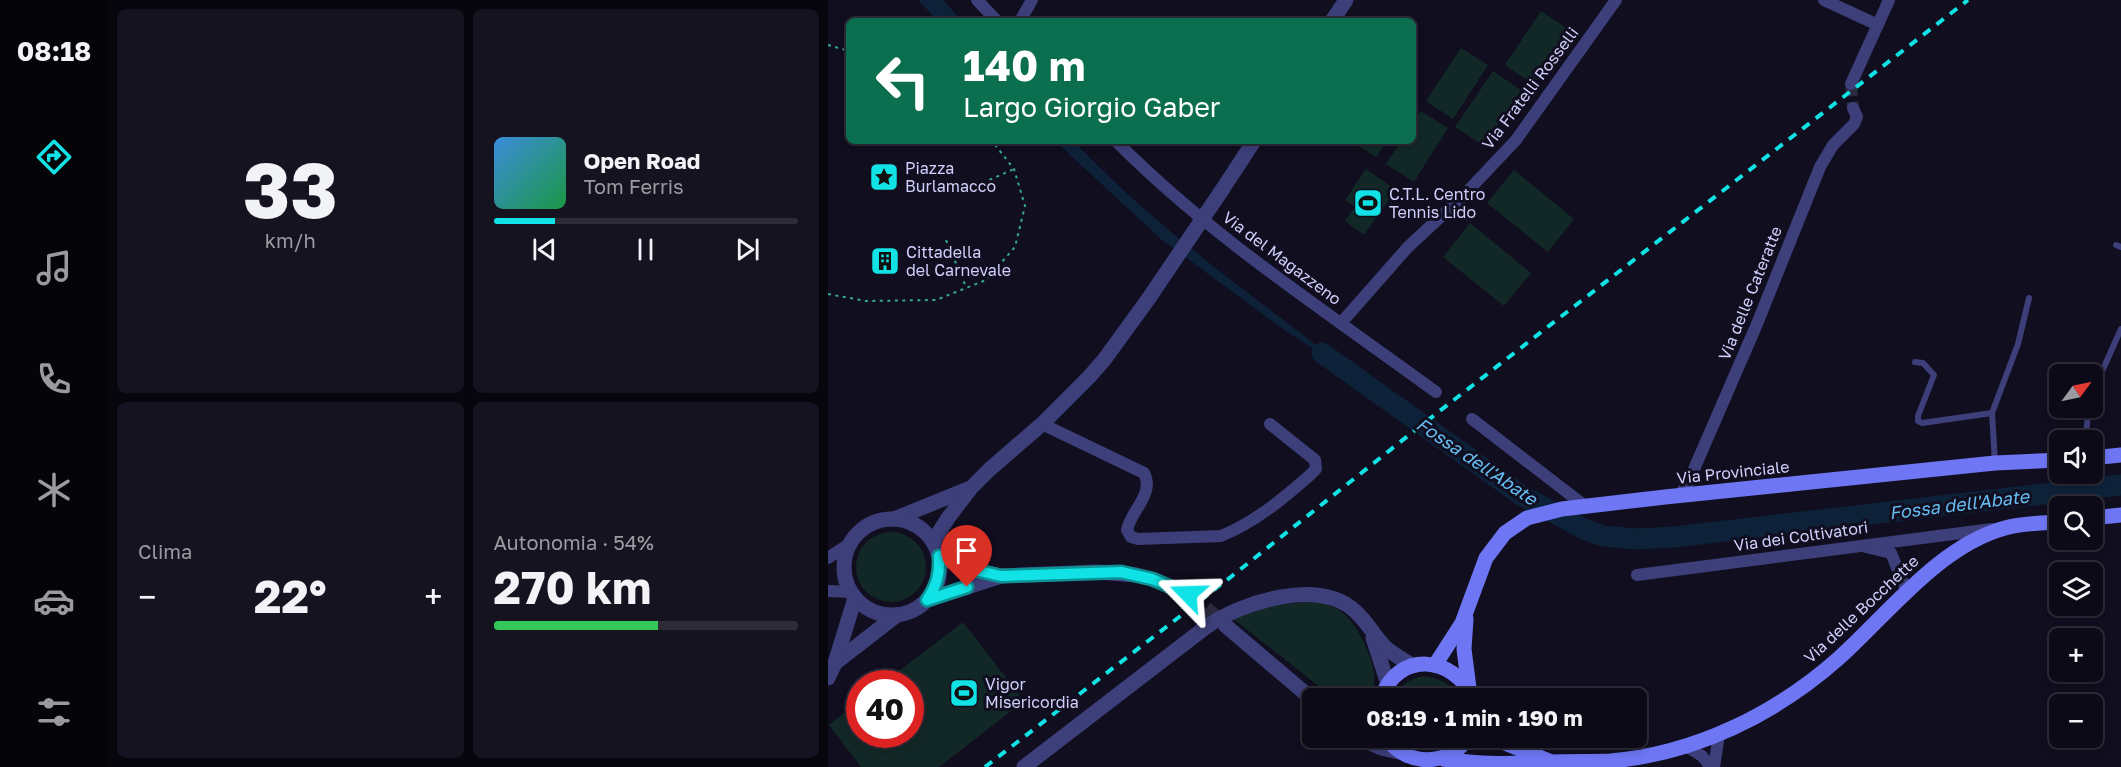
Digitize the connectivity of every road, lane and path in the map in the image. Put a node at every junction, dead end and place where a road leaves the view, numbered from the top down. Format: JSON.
{"nodes":[{"id":1,"x":977,"y":0,"type":"edge"},
{"id":2,"x":1032,"y":0,"type":"edge"},
{"id":3,"x":1346,"y":0,"type":"edge"},
{"id":4,"x":1616,"y":0,"type":"edge"},
{"id":5,"x":1824,"y":0,"type":"edge"},
{"id":6,"x":1889,"y":0,"type":"edge"},
{"id":7,"x":994,"y":18,"type":"edge"},
{"id":8,"x":1022,"y":18,"type":"edge"},
{"id":9,"x":1334,"y":18,"type":"edge"},
{"id":10,"x":1878,"y":25,"type":"junction"},
{"id":11,"x":828,"y":45,"type":"edge"},
{"id":12,"x":846,"y":50,"type":"edge"},
{"id":13,"x":1851,"y":84,"type":"tunnel mouth"},
{"id":14,"x":1853,"y":108,"type":"tunnel mouth"},
{"id":15,"x":995,"y":144,"type":"edge"},
{"id":16,"x":1119,"y":144,"type":"edge"},
{"id":17,"x":1252,"y":144,"type":"edge"},
{"id":18,"x":1014,"y":169,"type":"junction"},
{"id":19,"x":963,"y":192,"type":"dead end"},
{"id":20,"x":945,"y":240,"type":"dead end"},
{"id":21,"x":966,"y":288,"type":"junction"},
{"id":22,"x":828,"y":294,"type":"edge"},
{"id":23,"x":2029,"y":298,"type":"dead end"},
{"id":24,"x":1341,"y":323,"type":"junction"},
{"id":25,"x":2121,"y":329,"type":"edge"},
{"id":26,"x":1915,"y":362,"type":"dead end"},
{"id":27,"x":2103,"y":369,"type":"edge"},
{"id":28,"x":1436,"y":392,"type":"dead end"},
{"id":29,"x":1992,"y":412,"type":"junction"},
{"id":30,"x":1472,"y":419,"type":"dead end"},
{"id":31,"x":1042,"y":424,"type":"junction"},
{"id":32,"x":1270,"y":424,"type":"dead end"},
{"id":33,"x":2121,"y":454,"type":"edge"},
{"id":34,"x":2103,"y":456,"type":"edge"},
{"id":35,"x":2049,"y":461,"type":"edge"},
{"id":36,"x":1995,"y":463,"type":"junction"},
{"id":37,"x":971,"y":488,"type":"junction"},
{"id":38,"x":1679,"y":496,"type":"junction"},
{"id":39,"x":1585,"y":506,"type":"junction"},
{"id":40,"x":2121,"y":515,"type":"edge"},
{"id":41,"x":2103,"y":517,"type":"edge"},
{"id":42,"x":894,"y":519,"type":"junction"},
{"id":43,"x":2049,"y":523,"type":"edge"},
{"id":44,"x":2006,"y":528,"type":"junction"},
{"id":45,"x":849,"y":544,"type":"junction"},
{"id":46,"x":1856,"y":545,"type":"junction"},
{"id":47,"x":936,"y":549,"type":"junction"},
{"id":48,"x":828,"y":558,"type":"edge"},
{"id":49,"x":1637,"y":575,"type":"dead end"},
{"id":50,"x":1001,"y":576,"type":"junction"},
{"id":51,"x":828,"y":591,"type":"edge"},
{"id":52,"x":1907,"y":592,"type":"junction"},
{"id":53,"x":1188,"y":594,"type":"tunnel mouth"},
{"id":54,"x":853,"y":595,"type":"junction"},
{"id":55,"x":927,"y":600,"type":"junction"},
{"id":56,"x":1467,"y":613,"type":"junction"},
{"id":57,"x":897,"y":615,"type":"junction"},
{"id":58,"x":1226,"y":626,"type":"tunnel mouth"},
{"id":59,"x":1368,"y":627,"type":"junction"},
{"id":60,"x":835,"y":663,"type":"junction"},
{"id":61,"x":1435,"y":665,"type":"junction"},
{"id":62,"x":1413,"y":666,"type":"junction"},
{"id":63,"x":828,"y":678,"type":"edge"},
{"id":64,"x":1388,"y":684,"type":"junction"},
{"id":65,"x":1386,"y":688,"type":"edge"},
{"id":66,"x":1467,"y":688,"type":"edge"},
{"id":67,"x":1470,"y":688,"type":"edge"},
{"id":68,"x":1302,"y":691,"type":"edge"},
{"id":69,"x":1719,"y":735,"type":"junction"},
{"id":70,"x":1686,"y":746,"type":"junction"},
{"id":71,"x":1381,"y":748,"type":"edge"},
{"id":72,"x":1395,"y":748,"type":"edge"},
{"id":73,"x":1459,"y":748,"type":"edge"},
{"id":74,"x":1516,"y":748,"type":"edge"},
{"id":75,"x":1398,"y":752,"type":"junction"},
{"id":76,"x":1443,"y":759,"type":"junction"},
{"id":77,"x":1551,"y":762,"type":"junction"},
{"id":78,"x":1024,"y":767,"type":"edge"},
{"id":79,"x":1712,"y":767,"type":"edge"}],
"edges":[{"from":1,"to":7,"type":"street"},
{"from":2,"to":8,"type":"street"},
{"from":3,"to":9,"type":"street"},
{"from":4,"to":24,"type":"street","name":"Via Fratelli Rosselli"},
{"from":5,"to":10,"type":"street"},
{"from":6,"to":10,"type":"street"},
{"from":10,"to":13,"type":"street"},
{"from":11,"to":12,"type":"path"},
{"from":14,"to":38,"type":"street","name":"Via delle Cateratte"},
{"from":15,"to":18,"type":"path"},
{"from":16,"to":24,"type":"street","name":"Via del Magazzeno"},
{"from":17,"to":31,"type":"street","bridge":true},
{"from":18,"to":19,"type":"path"},
{"from":18,"to":21,"type":"path"},
{"from":20,"to":21,"type":"path"},
{"from":21,"to":22,"type":"path"},
{"from":23,"to":29,"type":"lane"},
{"from":24,"to":28,"type":"street","name":"Via del Magazzeno"},
{"from":25,"to":27,"type":"lane"},
{"from":26,"to":29,"type":"lane"},
{"from":29,"to":36,"type":"lane"},
{"from":30,"to":39,"type":"street"},
{"from":31,"to":32,"type":"street"},
{"from":31,"to":37,"type":"street"},
{"from":33,"to":34,"type":"main road"},
{"from":35,"to":36,"type":"main road","name":"Via Provinciale"},
{"from":36,"to":38,"type":"main road","name":"Via Provinciale"},
{"from":37,"to":42,"type":"street"},
{"from":37,"to":47,"type":"street"},
{"from":38,"to":39,"type":"main road","name":"Via Provinciale"},
{"from":39,"to":56,"type":"main road","name":"Via Provinciale"},
{"from":40,"to":41,"type":"main road"},
{"from":42,"to":45,"type":"street"},
{"from":42,"to":47,"type":"street"},
{"from":43,"to":44,"type":"main road","name":"Via delle Bocchette"},
{"from":44,"to":46,"type":"street","name":"Via dei Coltivatori"},
{"from":44,"to":52,"type":"main road","name":"Via delle Bocchette"},
{"from":45,"to":48,"type":"street"},
{"from":45,"to":54,"type":"street"},
{"from":46,"to":49,"type":"street","name":"Via dei Coltivatori"},
{"from":46,"to":52,"type":"street"},
{"from":47,"to":50,"type":"street"},
{"from":47,"to":55,"type":"street"},
{"from":50,"to":53,"type":"street"},
{"from":50,"to":55,"type":"street"},
{"from":51,"to":54,"type":"street"},
{"from":52,"to":69,"type":"main road","name":"Via delle Bocchette"},
{"from":54,"to":57,"type":"street"},
{"from":54,"to":60,"type":"street"},
{"from":55,"to":57,"type":"street"},
{"from":56,"to":61,"type":"main road","name":"Via Provinciale"},
{"from":56,"to":67,"type":"main road","name":"Via Provinciale"},
{"from":57,"to":60,"type":"street"},
{"from":58,"to":68,"type":"street"},
{"from":59,"to":62,"type":"street"},
{"from":59,"to":64,"type":"street"},
{"from":59,"to":78,"type":"street"},
{"from":60,"to":63,"type":"street"},
{"from":61,"to":62,"type":"main road"},
{"from":61,"to":66,"type":"main road"},
{"from":62,"to":64,"type":"main road"},
{"from":64,"to":65,"type":"main road"},
{"from":69,"to":70,"type":"main road","name":"Via delle Bocchette"},
{"from":69,"to":79,"type":"street"},
{"from":70,"to":77,"type":"main road","name":"Via delle Bocchette"},
{"from":70,"to":79,"type":"street"},
{"from":71,"to":75,"type":"street"},
{"from":72,"to":75,"type":"main road"},
{"from":73,"to":76,"type":"main road"},
{"from":74,"to":77,"type":"main road","name":"Via delle Bocchette"},
{"from":75,"to":76,"type":"main road","name":"Via delle Bocchette"},
{"from":76,"to":77,"type":"main road","name":"Via delle Bocchette"}]}
